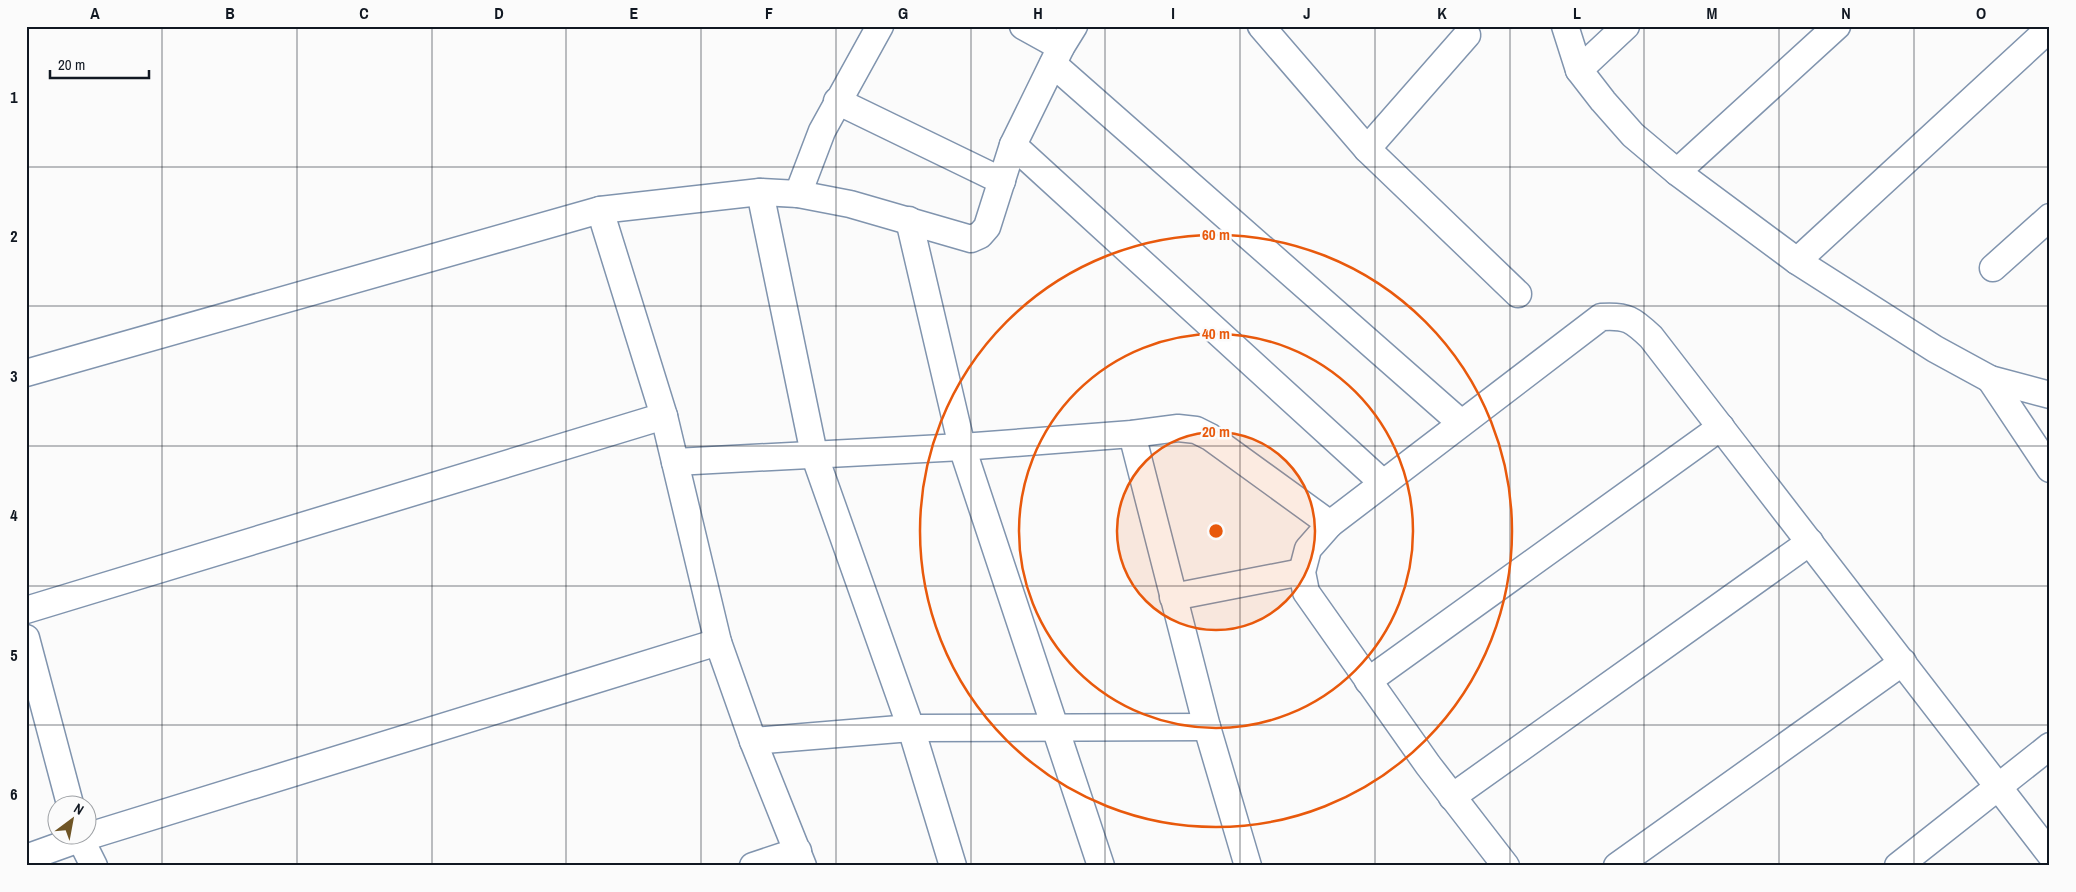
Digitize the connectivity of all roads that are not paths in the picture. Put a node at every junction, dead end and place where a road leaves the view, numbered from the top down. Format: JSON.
{"nodes":[{"id":1,"x":880,"y":26,"type":"edge"},
{"id":2,"x":1023,"y":26,"type":"edge"},
{"id":3,"x":1262,"y":26,"type":"edge"},
{"id":4,"x":1565,"y":26,"type":"edge"},
{"id":5,"x":1626,"y":26,"type":"edge"},
{"id":6,"x":1838,"y":26,"type":"edge"},
{"id":7,"x":2050,"y":28,"type":"edge"},
{"id":8,"x":1467,"y":35,"type":"dead end"},
{"id":9,"x":1063,"y":46,"type":"edge"},
{"id":10,"x":1579,"y":70,"type":"junction"},
{"id":11,"x":837,"y":101,"type":"junction"},
{"id":12,"x":1013,"y":145,"type":"junction"},
{"id":13,"x":1367,"y":149,"type":"junction"},
{"id":14,"x":1677,"y":172,"type":"junction"},
{"id":15,"x":1002,"y":181,"type":"junction"},
{"id":16,"x":760,"y":192,"type":"junction"},
{"id":17,"x":798,"y":194,"type":"junction"},
{"id":18,"x":600,"y":210,"type":"junction"},
{"id":19,"x":2050,"y":217,"type":"edge"},
{"id":20,"x":909,"y":220,"type":"junction"},
{"id":21,"x":1797,"y":261,"type":"junction"},
{"id":22,"x":1993,"y":268,"type":"dead end"},
{"id":23,"x":1518,"y":294,"type":"dead end"},
{"id":24,"x":26,"y":372,"type":"edge"},
{"id":25,"x":1990,"y":379,"type":"junction"},
{"id":26,"x":2050,"y":395,"type":"edge"},
{"id":27,"x":664,"y":416,"type":"junction"},
{"id":28,"x":1461,"y":424,"type":"junction"},
{"id":29,"x":1721,"y":427,"type":"junction"},
{"id":30,"x":1132,"y":434,"type":"junction"},
{"id":31,"x":962,"y":447,"type":"junction"},
{"id":32,"x":814,"y":454,"type":"junction"},
{"id":33,"x":675,"y":462,"type":"junction"},
{"id":34,"x":2050,"y":469,"type":"edge"},
{"id":35,"x":1383,"y":483,"type":"junction"},
{"id":36,"x":1330,"y":524,"type":"junction"},
{"id":37,"x":1810,"y":542,"type":"junction"},
{"id":38,"x":1302,"y":572,"type":"junction"},
{"id":39,"x":1173,"y":597,"type":"junction"},
{"id":40,"x":26,"y":610,"type":"edge"},
{"id":41,"x":26,"y":638,"type":"edge"},
{"id":42,"x":718,"y":642,"type":"junction"},
{"id":43,"x":1903,"y":662,"type":"junction"},
{"id":44,"x":1368,"y":682,"type":"junction"},
{"id":45,"x":1207,"y":727,"type":"junction"},
{"id":46,"x":911,"y":728,"type":"junction"},
{"id":47,"x":1056,"y":728,"type":"junction"},
{"id":48,"x":753,"y":741,"type":"junction"},
{"id":49,"x":2050,"y":746,"type":"edge"},
{"id":50,"x":1998,"y":786,"type":"junction"},
{"id":51,"x":67,"y":794,"type":"edge"},
{"id":52,"x":1452,"y":797,"type":"junction"},
{"id":53,"x":98,"y":831,"type":"edge"},
{"id":54,"x":61,"y":844,"type":"edge"},
{"id":55,"x":82,"y":844,"type":"edge"},
{"id":56,"x":2050,"y":854,"type":"edge"},
{"id":57,"x":26,"y":858,"type":"edge"},
{"id":58,"x":801,"y":859,"type":"edge"},
{"id":59,"x":94,"y":866,"type":"edge"},
{"id":60,"x":753,"y":866,"type":"edge"},
{"id":61,"x":953,"y":866,"type":"edge"},
{"id":62,"x":1101,"y":866,"type":"edge"},
{"id":63,"x":1248,"y":866,"type":"edge"},
{"id":64,"x":1506,"y":866,"type":"edge"},
{"id":65,"x":1617,"y":866,"type":"edge"},
{"id":66,"x":1898,"y":866,"type":"edge"}],
"edges":[{"from":1,"to":11,"type":"street"},
{"from":2,"to":9,"type":"street"},
{"from":3,"to":13,"type":"street"},
{"from":4,"to":10,"type":"street"},
{"from":5,"to":10,"type":"street"},
{"from":6,"to":14,"type":"street"},
{"from":7,"to":21,"type":"street"},
{"from":8,"to":13,"type":"street"},
{"from":9,"to":12,"type":"street"},
{"from":9,"to":28,"type":"street"},
{"from":10,"to":14,"type":"street"},
{"from":11,"to":15,"type":"street"},
{"from":11,"to":17,"type":"street"},
{"from":12,"to":15,"type":"street"},
{"from":12,"to":35,"type":"street"},
{"from":13,"to":23,"type":"street"},
{"from":14,"to":21,"type":"street"},
{"from":15,"to":20,"type":"street"},
{"from":16,"to":17,"type":"street"},
{"from":16,"to":18,"type":"street"},
{"from":16,"to":32,"type":"street"},
{"from":17,"to":20,"type":"street"},
{"from":18,"to":24,"type":"street"},
{"from":18,"to":27,"type":"street"},
{"from":19,"to":22,"type":"street"},
{"from":20,"to":31,"type":"street"},
{"from":21,"to":25,"type":"street"},
{"from":25,"to":26,"type":"street"},
{"from":25,"to":34,"type":"street"},
{"from":27,"to":33,"type":"street"},
{"from":27,"to":40,"type":"street"},
{"from":28,"to":29,"type":"street"},
{"from":28,"to":35,"type":"street"},
{"from":29,"to":37,"type":"street"},
{"from":29,"to":44,"type":"street"},
{"from":30,"to":31,"type":"street"},
{"from":30,"to":36,"type":"street"},
{"from":30,"to":39,"type":"street"},
{"from":31,"to":32,"type":"street"},
{"from":31,"to":47,"type":"street"},
{"from":32,"to":33,"type":"street"},
{"from":32,"to":46,"type":"street"},
{"from":33,"to":42,"type":"street"},
{"from":35,"to":36,"type":"street"},
{"from":36,"to":38,"type":"street"},
{"from":37,"to":43,"type":"street"},
{"from":37,"to":52,"type":"street"},
{"from":38,"to":39,"type":"street"},
{"from":38,"to":44,"type":"street"},
{"from":39,"to":45,"type":"street"},
{"from":41,"to":51,"type":"street"},
{"from":42,"to":48,"type":"street"},
{"from":42,"to":53,"type":"street"},
{"from":43,"to":50,"type":"street"},
{"from":43,"to":65,"type":"street"},
{"from":44,"to":52,"type":"street"},
{"from":45,"to":47,"type":"street"},
{"from":45,"to":63,"type":"street"},
{"from":46,"to":47,"type":"street"},
{"from":46,"to":48,"type":"street"},
{"from":46,"to":61,"type":"street"},
{"from":47,"to":62,"type":"street"},
{"from":48,"to":58,"type":"street"},
{"from":49,"to":50,"type":"street"},
{"from":50,"to":56,"type":"street"},
{"from":50,"to":66,"type":"street"},
{"from":52,"to":64,"type":"street"},
{"from":54,"to":57,"type":"street"},
{"from":55,"to":59,"type":"street"},
{"from":58,"to":60,"type":"street"}]}
